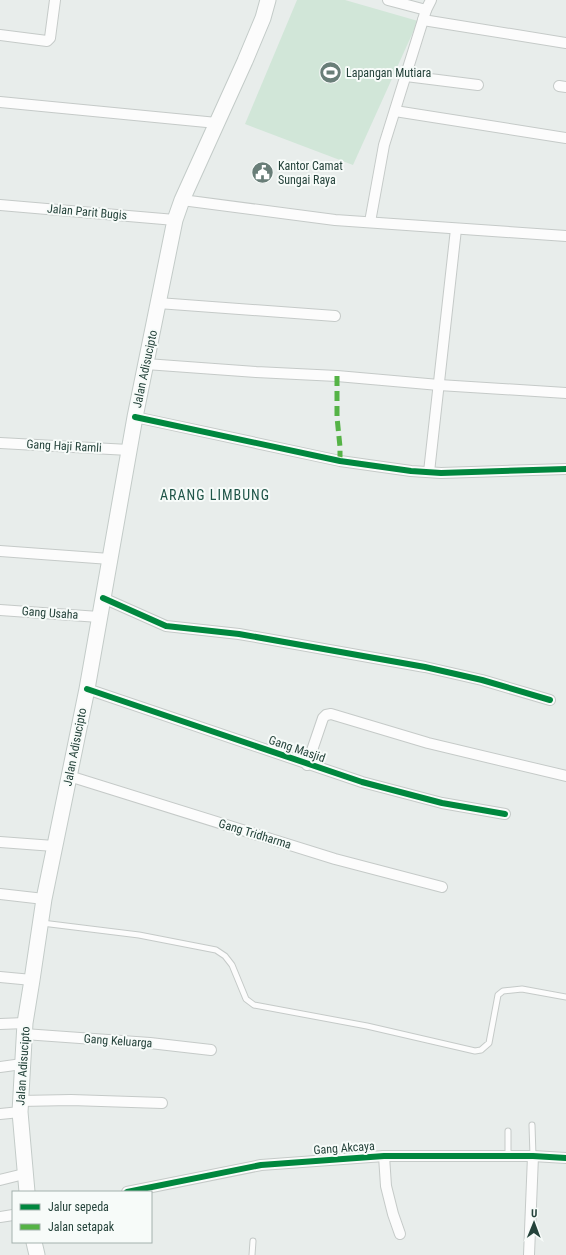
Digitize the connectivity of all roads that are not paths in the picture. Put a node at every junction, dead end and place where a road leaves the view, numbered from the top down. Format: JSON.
{"nodes":[{"id":1,"x":55,"y":0,"type":"edge"},
{"id":2,"x":268,"y":0,"type":"edge"},
{"id":3,"x":388,"y":0,"type":"edge"},
{"id":4,"x":431,"y":0,"type":"edge"},
{"id":5,"x":424,"y":15,"type":"junction"},
{"id":6,"x":0,"y":35,"type":"edge"},
{"id":7,"x":566,"y":43,"type":"edge"},
{"id":8,"x":406,"y":76,"type":"junction"},
{"id":9,"x":478,"y":85,"type":"dead end"},
{"id":10,"x":0,"y":102,"type":"edge"},
{"id":11,"x":395,"y":111,"type":"junction"},
{"id":12,"x":217,"y":123,"type":"junction"},
{"id":13,"x":566,"y":138,"type":"edge"},
{"id":14,"x":0,"y":205,"type":"edge"},
{"id":15,"x":178,"y":210,"type":"junction"},
{"id":16,"x":370,"y":222,"type":"junction"},
{"id":17,"x":456,"y":229,"type":"junction"},
{"id":18,"x":566,"y":236,"type":"edge"},
{"id":19,"x":158,"y":303,"type":"junction"},
{"id":20,"x":335,"y":316,"type":"dead end"},
{"id":21,"x":146,"y":364,"type":"junction"},
{"id":22,"x":439,"y":385,"type":"junction"},
{"id":23,"x":566,"y":393,"type":"edge"},
{"id":24,"x":135,"y":417,"type":"junction"},
{"id":25,"x":0,"y":443,"type":"edge"},
{"id":26,"x":129,"y":450,"type":"junction"},
{"id":27,"x":566,"y":469,"type":"edge"},
{"id":28,"x":429,"y":472,"type":"junction"},
{"id":29,"x":0,"y":551,"type":"edge"},
{"id":30,"x":110,"y":559,"type":"junction"},
{"id":31,"x":103,"y":598,"type":"junction"},
{"id":32,"x":0,"y":610,"type":"edge"},
{"id":33,"x":99,"y":617,"type":"junction"},
{"id":34,"x":86,"y":689,"type":"junction"},
{"id":35,"x":550,"y":700,"type":"dead end"},
{"id":36,"x":307,"y":765,"type":"junction"},
{"id":37,"x":69,"y":776,"type":"junction"},
{"id":38,"x":566,"y":776,"type":"edge"},
{"id":39,"x":505,"y":814,"type":"dead end"},
{"id":40,"x":0,"y":842,"type":"edge"},
{"id":41,"x":54,"y":846,"type":"junction"},
{"id":42,"x":442,"y":887,"type":"dead end"},
{"id":43,"x":0,"y":894,"type":"edge"},
{"id":44,"x":44,"y":898,"type":"junction"},
{"id":45,"x":41,"y":923,"type":"junction"},
{"id":46,"x":0,"y":977,"type":"edge"},
{"id":47,"x":32,"y":980,"type":"junction"},
{"id":48,"x":566,"y":997,"type":"edge"},
{"id":49,"x":0,"y":1024,"type":"edge"},
{"id":50,"x":25,"y":1029,"type":"junction"},
{"id":51,"x":211,"y":1050,"type":"dead end"},
{"id":52,"x":22,"y":1064,"type":"junction"},
{"id":53,"x":0,"y":1067,"type":"edge"},
{"id":54,"x":162,"y":1104,"type":"dead end"},
{"id":55,"x":20,"y":1107,"type":"junction"},
{"id":56,"x":0,"y":1114,"type":"edge"},
{"id":57,"x":532,"y":1125,"type":"dead end"},
{"id":58,"x":508,"y":1131,"type":"dead end"},
{"id":59,"x":384,"y":1156,"type":"junction"},
{"id":60,"x":508,"y":1156,"type":"junction"},
{"id":61,"x":533,"y":1156,"type":"junction"},
{"id":62,"x":566,"y":1158,"type":"edge"},
{"id":63,"x":24,"y":1174,"type":"junction"},
{"id":64,"x":0,"y":1180,"type":"edge"},
{"id":65,"x":27,"y":1191,"type":"edge"},
{"id":66,"x":132,"y":1191,"type":"edge"},
{"id":67,"x":12,"y":1215,"type":"edge"},
{"id":68,"x":0,"y":1217,"type":"edge"},
{"id":69,"x":400,"y":1234,"type":"dead end"},
{"id":70,"x":253,"y":1241,"type":"dead end"},
{"id":71,"x":34,"y":1243,"type":"edge"},
{"id":72,"x":37,"y":1255,"type":"edge"},
{"id":73,"x":252,"y":1255,"type":"edge"},
{"id":74,"x":529,"y":1255,"type":"edge"}],
"edges":[{"from":1,"to":6,"type":"street"},
{"from":2,"to":12,"type":"main road","name":"Jalan Adisucipto"},
{"from":3,"to":5,"type":"street"},
{"from":4,"to":5,"type":"street"},
{"from":5,"to":7,"type":"street"},
{"from":5,"to":8,"type":"street"},
{"from":8,"to":9,"type":"street"},
{"from":8,"to":11,"type":"street"},
{"from":10,"to":12,"type":"street"},
{"from":11,"to":13,"type":"street"},
{"from":11,"to":16,"type":"street"},
{"from":12,"to":15,"type":"main road","name":"Jalan Adisucipto"},
{"from":14,"to":15,"type":"street","name":"Jalan Parit Bugis"},
{"from":15,"to":16,"type":"street","name":"Jalan Parit Bugis"},
{"from":15,"to":19,"type":"main road","name":"Jalan Adisucipto"},
{"from":16,"to":17,"type":"street","name":"Jalan Parit Bugis"},
{"from":17,"to":18,"type":"street","name":"Jalan Parit Bugis"},
{"from":17,"to":22,"type":"street"},
{"from":19,"to":20,"type":"street"},
{"from":19,"to":21,"type":"main road","name":"Jalan Adisucipto"},
{"from":21,"to":22,"type":"street"},
{"from":21,"to":24,"type":"main road","name":"Jalan Adisucipto"},
{"from":22,"to":23,"type":"street"},
{"from":22,"to":28,"type":"street"},
{"from":24,"to":26,"type":"main road","name":"Jalan Adisucipto"},
{"from":24,"to":28,"type":"street"},
{"from":25,"to":26,"type":"street","name":"Gang Haji Ramli"},
{"from":26,"to":30,"type":"main road","name":"Jalan Adisucipto"},
{"from":27,"to":28,"type":"street"},
{"from":29,"to":30,"type":"street"},
{"from":30,"to":31,"type":"main road","name":"Jalan Adisucipto"},
{"from":31,"to":33,"type":"main road","name":"Jalan Adisucipto"},
{"from":31,"to":35,"type":"street"},
{"from":32,"to":33,"type":"street","name":"Gang Usaha"},
{"from":33,"to":34,"type":"main road","name":"Jalan Adisucipto"},
{"from":34,"to":36,"type":"street","name":"Gang Masjid"},
{"from":34,"to":37,"type":"main road","name":"Jalan Adisucipto"},
{"from":36,"to":38,"type":"street"},
{"from":36,"to":39,"type":"street","name":"Gang Masjid"},
{"from":37,"to":41,"type":"main road","name":"Jalan Adisucipto"},
{"from":37,"to":42,"type":"street","name":"Gang Tridharma"},
{"from":40,"to":41,"type":"street"},
{"from":41,"to":44,"type":"main road","name":"Jalan Adisucipto"},
{"from":43,"to":44,"type":"street"},
{"from":44,"to":45,"type":"main road","name":"Jalan Adisucipto"},
{"from":45,"to":47,"type":"main road","name":"Jalan Adisucipto"},
{"from":45,"to":48,"type":"lane"},
{"from":46,"to":47,"type":"street"},
{"from":47,"to":50,"type":"main road","name":"Jalan Adisucipto"},
{"from":49,"to":50,"type":"street","name":"Gang Keluarga"},
{"from":50,"to":51,"type":"street","name":"Gang Keluarga"},
{"from":50,"to":52,"type":"main road","name":"Jalan Adisucipto"},
{"from":52,"to":53,"type":"street"},
{"from":52,"to":55,"type":"main road","name":"Jalan Adisucipto"},
{"from":54,"to":55,"type":"street"},
{"from":55,"to":56,"type":"street"},
{"from":55,"to":63,"type":"main road","name":"Jalan Adisucipto"},
{"from":57,"to":61,"type":"lane"},
{"from":58,"to":60,"type":"lane"},
{"from":59,"to":60,"type":"street","name":"Gang Akcaya"},
{"from":59,"to":66,"type":"street","name":"Gang Akcaya"},
{"from":59,"to":69,"type":"street"},
{"from":60,"to":61,"type":"street","name":"Gang Akcaya"},
{"from":61,"to":62,"type":"street","name":"Gang Akcaya"},
{"from":61,"to":74,"type":"street"},
{"from":63,"to":64,"type":"street"},
{"from":63,"to":65,"type":"main road","name":"Jalan Adisucipto"},
{"from":67,"to":68,"type":"street"},
{"from":70,"to":73,"type":"lane"},
{"from":71,"to":72,"type":"main road"}]}
